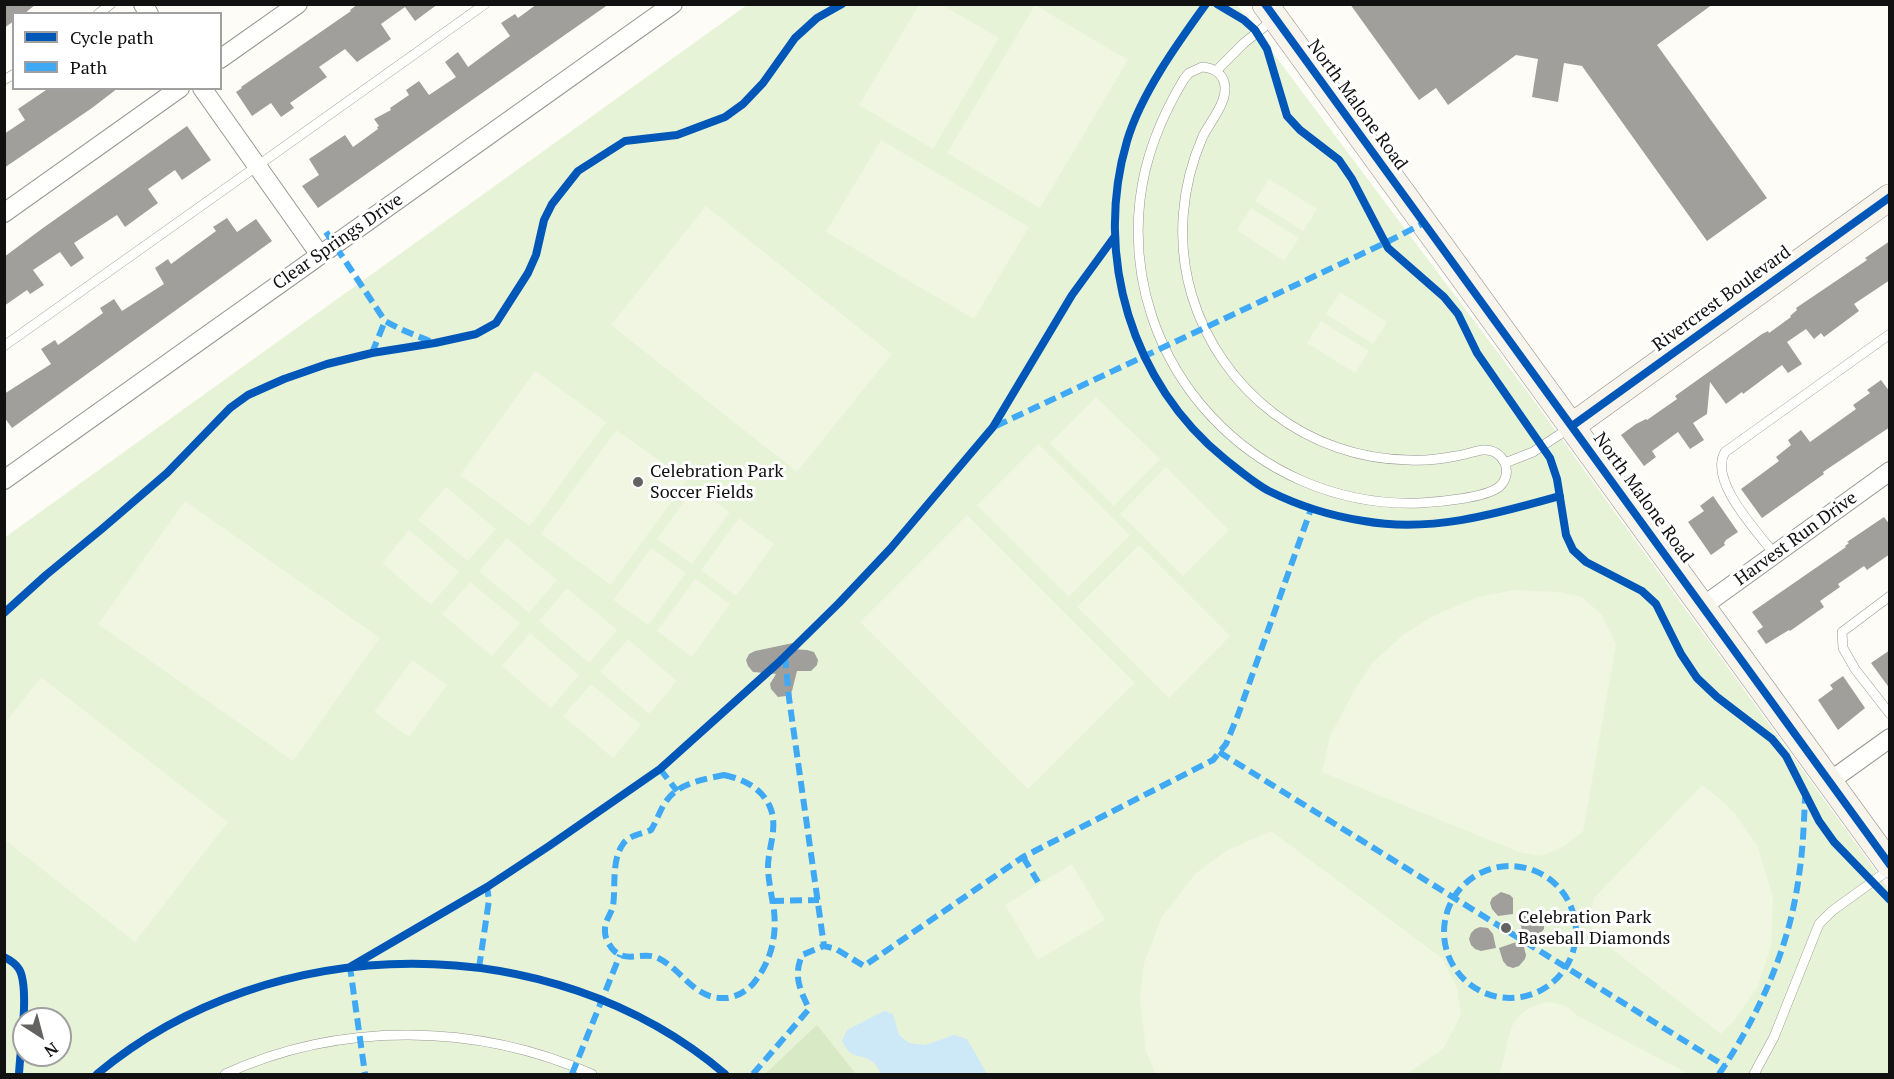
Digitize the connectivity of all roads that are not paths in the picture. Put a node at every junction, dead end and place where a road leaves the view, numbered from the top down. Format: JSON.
{"nodes":[{"id":1,"x":298,"y":4,"type":"edge"},
{"id":2,"x":485,"y":4,"type":"edge"},
{"id":3,"x":673,"y":4,"type":"edge"},
{"id":4,"x":1270,"y":11,"type":"edge"},
{"id":5,"x":222,"y":58,"type":"edge"},
{"id":6,"x":1216,"y":71,"type":"junction"},
{"id":7,"x":177,"y":90,"type":"edge"},
{"id":8,"x":203,"y":90,"type":"edge"},
{"id":9,"x":257,"y":166,"type":"junction"},
{"id":10,"x":1890,"y":197,"type":"edge"},
{"id":11,"x":4,"y":213,"type":"edge"},
{"id":12,"x":320,"y":255,"type":"junction"},
{"id":13,"x":1890,"y":334,"type":"edge"},
{"id":14,"x":4,"y":346,"type":"edge"},
{"id":15,"x":1572,"y":426,"type":"junction"},
{"id":16,"x":1505,"y":463,"type":"junction"},
{"id":17,"x":1890,"y":471,"type":"edge"},
{"id":18,"x":4,"y":480,"type":"edge"},
{"id":19,"x":1775,"y":555,"type":"junction"},
{"id":20,"x":1890,"y":596,"type":"edge"},
{"id":21,"x":1703,"y":606,"type":"junction"},
{"id":22,"x":1890,"y":714,"type":"edge"},
{"id":23,"x":1890,"y":738,"type":"edge"},
{"id":24,"x":1830,"y":781,"type":"junction"},
{"id":25,"x":1890,"y":867,"type":"edge"},
{"id":26,"x":225,"y":1074,"type":"edge"},
{"id":27,"x":592,"y":1074,"type":"edge"},
{"id":28,"x":1754,"y":1074,"type":"edge"}],
"edges":[{"from":1,"to":5,"type":"street"},
{"from":2,"to":9,"type":"lane"},
{"from":3,"to":12,"type":"street","name":"Clear Springs Drive"},
{"from":4,"to":6,"type":"lane"},
{"from":4,"to":15,"type":"street","name":"North Malone Road"},
{"from":6,"to":16,"type":"lane"},
{"from":6,"to":16,"type":"lane"},
{"from":7,"to":11,"type":"street"},
{"from":8,"to":9,"type":"street"},
{"from":9,"to":12,"type":"street"},
{"from":9,"to":14,"type":"lane"},
{"from":10,"to":15,"type":"street","name":"Rivercrest Boulevard"},
{"from":12,"to":18,"type":"street","name":"Clear Springs Drive"},
{"from":13,"to":19,"type":"lane"},
{"from":15,"to":16,"type":"lane"},
{"from":15,"to":21,"type":"street","name":"North Malone Road"},
{"from":17,"to":19,"type":"street","name":"Harvest Run Drive"},
{"from":19,"to":21,"type":"street","name":"Harvest Run Drive"},
{"from":20,"to":22,"type":"lane"},
{"from":21,"to":24,"type":"street","name":"North Malone Road"},
{"from":23,"to":24,"type":"street"},
{"from":24,"to":25,"type":"street","name":"North Malone Road"},
{"from":25,"to":28,"type":"lane"},
{"from":26,"to":27,"type":"lane"}]}
